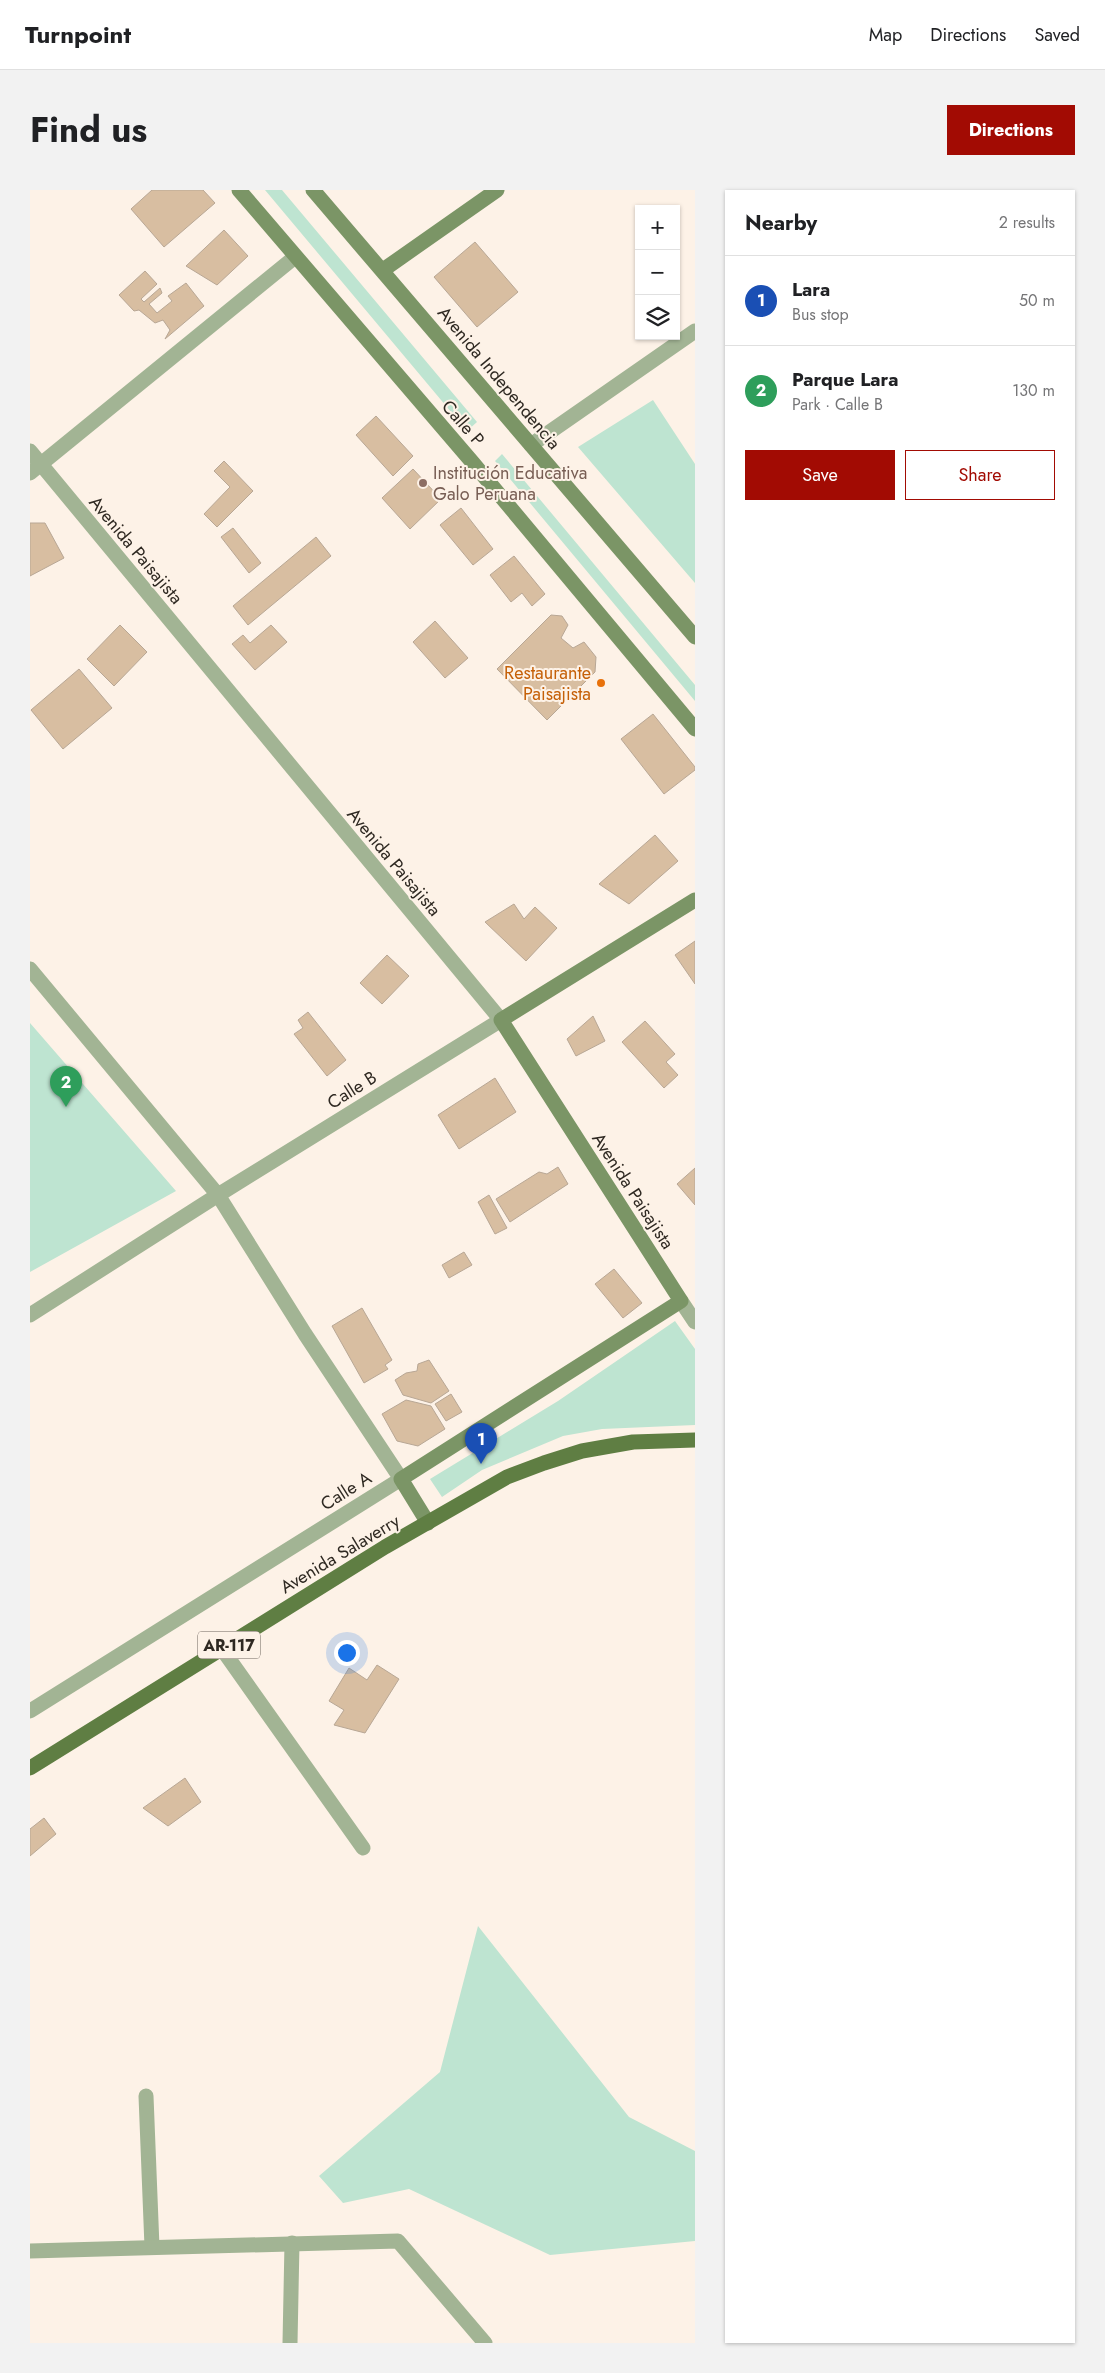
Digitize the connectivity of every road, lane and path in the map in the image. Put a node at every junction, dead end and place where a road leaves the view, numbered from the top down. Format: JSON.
{"nodes":[{"id":1,"x":239,"y":190,"type":"edge"},
{"id":2,"x":313,"y":190,"type":"edge"},
{"id":3,"x":497,"y":190,"type":"edge"},
{"id":4,"x":294,"y":257,"type":"junction"},
{"id":5,"x":382,"y":270,"type":"junction"},
{"id":6,"x":695,"y":332,"type":"edge"},
{"id":7,"x":531,"y":445,"type":"junction"},
{"id":8,"x":30,"y":451,"type":"edge"},
{"id":9,"x":36,"y":469,"type":"edge"},
{"id":10,"x":695,"y":637,"type":"edge"},
{"id":11,"x":695,"y":729,"type":"edge"},
{"id":12,"x":695,"y":900,"type":"edge"},
{"id":13,"x":30,"y":969,"type":"edge"},
{"id":14,"x":501,"y":1020,"type":"junction"},
{"id":15,"x":218,"y":1195,"type":"junction"},
{"id":16,"x":681,"y":1301,"type":"junction"},
{"id":17,"x":30,"y":1315,"type":"edge"},
{"id":18,"x":695,"y":1322,"type":"edge"},
{"id":19,"x":695,"y":1440,"type":"edge"},
{"id":20,"x":401,"y":1479,"type":"junction"},
{"id":21,"x":428,"y":1523,"type":"junction"},
{"id":22,"x":222,"y":1649,"type":"junction"},
{"id":23,"x":30,"y":1711,"type":"edge"},
{"id":24,"x":30,"y":1768,"type":"edge"},
{"id":25,"x":363,"y":1848,"type":"dead end"},
{"id":26,"x":146,"y":2096,"type":"dead end"},
{"id":27,"x":292,"y":2244,"type":"junction"},
{"id":28,"x":152,"y":2247,"type":"junction"},
{"id":29,"x":30,"y":2251,"type":"edge"},
{"id":30,"x":290,"y":2343,"type":"edge"},
{"id":31,"x":485,"y":2343,"type":"edge"}],
"edges":[{"from":1,"to":4,"type":"street","name":"Calle P"},
{"from":2,"to":5,"type":"street","name":"Avenida Independencia"},
{"from":3,"to":5,"type":"street"},
{"from":4,"to":9,"type":"street"},
{"from":4,"to":11,"type":"street","name":"Calle P"},
{"from":5,"to":7,"type":"street","name":"Avenida Independencia"},
{"from":6,"to":7,"type":"street"},
{"from":7,"to":10,"type":"street","name":"Avenida Independencia"},
{"from":8,"to":9,"type":"street","name":"Avenida Paisajista"},
{"from":9,"to":14,"type":"street","name":"Avenida Paisajista"},
{"from":12,"to":14,"type":"street","name":"Calle B"},
{"from":13,"to":15,"type":"street"},
{"from":14,"to":15,"type":"street","name":"Calle B"},
{"from":14,"to":16,"type":"street","name":"Avenida Paisajista"},
{"from":15,"to":17,"type":"street","name":"Calle B"},
{"from":15,"to":20,"type":"street"},
{"from":16,"to":18,"type":"street","name":"Avenida Paisajista"},
{"from":16,"to":20,"type":"street","name":"Calle A"},
{"from":19,"to":21,"type":"main road","name":"Avenida Salaverry","number":"AR-117"},
{"from":20,"to":21,"type":"street"},
{"from":20,"to":23,"type":"street","name":"Calle A"},
{"from":21,"to":22,"type":"main road","name":"Avenida Salaverry","number":"AR-117"},
{"from":22,"to":24,"type":"main road","name":"Avenida Salaverry","number":"AR-117"},
{"from":22,"to":25,"type":"street"},
{"from":26,"to":28,"type":"street"},
{"from":27,"to":28,"type":"street"},
{"from":27,"to":30,"type":"street"},
{"from":27,"to":31,"type":"street"},
{"from":28,"to":29,"type":"street"}]}
